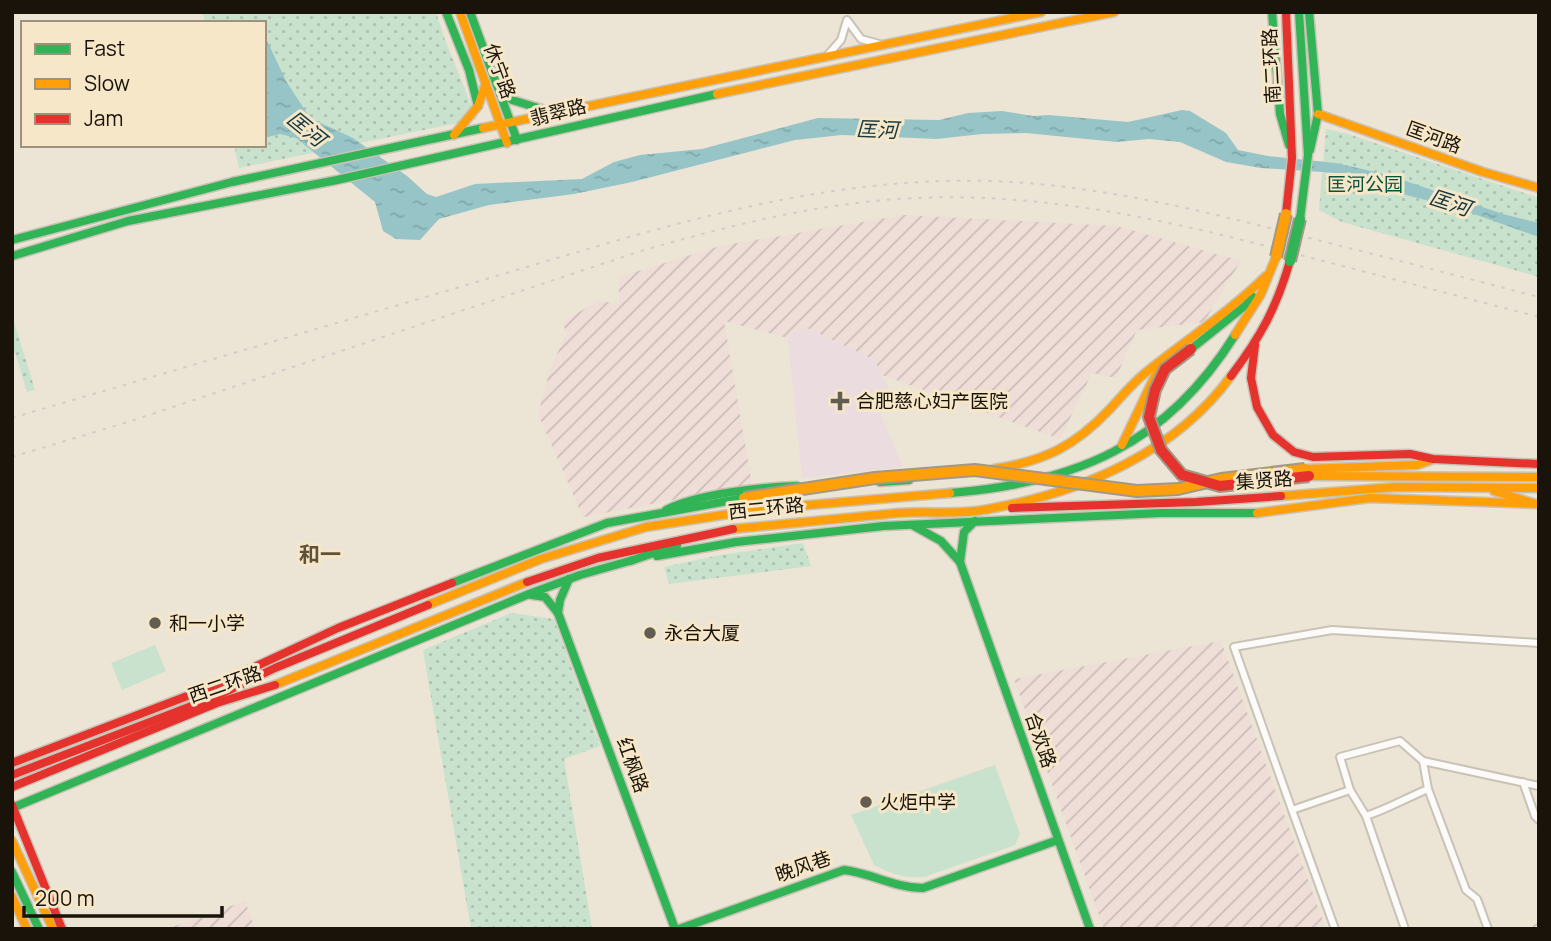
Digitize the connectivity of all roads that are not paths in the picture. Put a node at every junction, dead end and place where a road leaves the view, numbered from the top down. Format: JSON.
{"nodes":[{"id":1,"x":446,"y":12,"type":"edge"},
{"id":2,"x":460,"y":12,"type":"edge"},
{"id":3,"x":470,"y":12,"type":"edge"},
{"id":4,"x":1041,"y":12,"type":"edge"},
{"id":5,"x":1114,"y":12,"type":"edge"},
{"id":6,"x":1267,"y":12,"type":"edge"},
{"id":7,"x":1286,"y":12,"type":"edge"},
{"id":8,"x":1299,"y":12,"type":"edge"},
{"id":9,"x":1310,"y":12,"type":"edge"},
{"id":10,"x":845,"y":16,"type":"edge"},
{"id":11,"x":1273,"y":18,"type":"edge"},
{"id":12,"x":884,"y":45,"type":"junction"},
{"id":13,"x":825,"y":57,"type":"junction"},
{"id":14,"x":486,"y":83,"type":"junction"},
{"id":15,"x":498,"y":88,"type":"junction"},
{"id":16,"x":478,"y":106,"type":"junction"},
{"id":17,"x":558,"y":113,"type":"junction"},
{"id":18,"x":1313,"y":115,"type":"junction"},
{"id":19,"x":506,"y":124,"type":"junction"},
{"id":20,"x":454,"y":135,"type":"junction"},
{"id":21,"x":512,"y":141,"type":"junction"},
{"id":22,"x":1292,"y":158,"type":"junction"},
{"id":23,"x":1539,"y":188,"type":"edge"},
{"id":24,"x":1286,"y":214,"type":"joint"},
{"id":25,"x":12,"y":240,"type":"edge"},
{"id":26,"x":12,"y":256,"type":"edge"},
{"id":27,"x":1270,"y":271,"type":"junction"},
{"id":28,"x":1255,"y":342,"type":"junction"},
{"id":29,"x":1176,"y":351,"type":"junction"},
{"id":30,"x":1114,"y":452,"type":"junction"},
{"id":31,"x":1433,"y":459,"type":"junction"},
{"id":32,"x":1539,"y":464,"type":"edge"},
{"id":33,"x":1307,"y":472,"type":"junction"},
{"id":34,"x":1539,"y":477,"type":"edge"},
{"id":35,"x":1484,"y":488,"type":"junction"},
{"id":36,"x":1539,"y":488,"type":"edge"},
{"id":37,"x":744,"y":498,"type":"junction"},
{"id":38,"x":1536,"y":504,"type":"edge"},
{"id":39,"x":1138,"y":505,"type":"junction"},
{"id":40,"x":992,"y":509,"type":"junction"},
{"id":41,"x":664,"y":511,"type":"junction"},
{"id":42,"x":1071,"y":516,"type":"junction"},
{"id":43,"x":976,"y":521,"type":"junction"},
{"id":44,"x":913,"y":525,"type":"junction"},
{"id":45,"x":647,"y":527,"type":"junction"},
{"id":46,"x":724,"y":530,"type":"junction"},
{"id":47,"x":630,"y":561,"type":"junction"},
{"id":48,"x":960,"y":562,"type":"junction"},
{"id":49,"x":569,"y":579,"type":"junction"},
{"id":50,"x":529,"y":594,"type":"junction"},
{"id":51,"x":558,"y":612,"type":"junction"},
{"id":52,"x":1539,"y":643,"type":"edge"},
{"id":53,"x":275,"y":668,"type":"junction"},
{"id":54,"x":216,"y":685,"type":"junction"},
{"id":55,"x":165,"y":720,"type":"junction"},
{"id":56,"x":1423,"y":761,"type":"junction"},
{"id":57,"x":12,"y":763,"type":"edge"},
{"id":58,"x":12,"y":775,"type":"edge"},
{"id":59,"x":1523,"y":782,"type":"junction"},
{"id":60,"x":1539,"y":786,"type":"edge"},
{"id":61,"x":12,"y":787,"type":"edge"},
{"id":62,"x":1428,"y":789,"type":"junction"},
{"id":63,"x":1350,"y":790,"type":"junction"},
{"id":64,"x":13,"y":807,"type":"edge"},
{"id":65,"x":1292,"y":810,"type":"junction"},
{"id":66,"x":1366,"y":816,"type":"junction"},
{"id":67,"x":1539,"y":820,"type":"edge"},
{"id":68,"x":1058,"y":840,"type":"junction"},
{"id":69,"x":12,"y":841,"type":"edge"},
{"id":70,"x":12,"y":872,"type":"edge"},
{"id":71,"x":12,"y":897,"type":"edge"},
{"id":72,"x":27,"y":929,"type":"edge"},
{"id":73,"x":39,"y":929,"type":"edge"},
{"id":74,"x":53,"y":929,"type":"edge"},
{"id":75,"x":62,"y":929,"type":"edge"},
{"id":76,"x":677,"y":929,"type":"edge"},
{"id":77,"x":1090,"y":929,"type":"edge"},
{"id":78,"x":1335,"y":929,"type":"edge"},
{"id":79,"x":1405,"y":929,"type":"edge"},
{"id":80,"x":1488,"y":929,"type":"edge"}],
"edges":[{"from":1,"to":16,"type":"main road"},
{"from":2,"to":14,"type":"main road","name":"休宁路"},
{"from":3,"to":15,"type":"main road","name":"休宁路"},
{"from":4,"to":12,"type":"main road","name":"翡翠路"},
{"from":5,"to":21,"type":"main road","name":"翡翠路"},
{"from":6,"to":11,"type":"main road"},
{"from":7,"to":22,"type":"main road","name":"南二环路"},
{"from":8,"to":18,"type":"main road","name":"南二环路"},
{"from":9,"to":18,"type":"main road"},
{"from":10,"to":12,"type":"street"},
{"from":10,"to":13,"type":"street"},
{"from":11,"to":22,"type":"main road"},
{"from":12,"to":13,"type":"main road","name":"翡翠路"},
{"from":13,"to":17,"type":"main road","name":"翡翠路"},
{"from":14,"to":16,"type":"main road"},
{"from":14,"to":19,"type":"main road","name":"休宁路"},
{"from":15,"to":17,"type":"main road"},
{"from":15,"to":19,"type":"main road","name":"休宁路"},
{"from":16,"to":20,"type":"main road"},
{"from":17,"to":19,"type":"main road","name":"翡翠路"},
{"from":18,"to":23,"type":"main road","name":"匡河路"},
{"from":18,"to":28,"type":"main road","name":"西二环路","bridge":true},
{"from":19,"to":20,"type":"main road","name":"翡翠路"},
{"from":19,"to":21,"type":"main road","name":"休宁路"},
{"from":20,"to":25,"type":"main road","name":"翡翠路"},
{"from":21,"to":26,"type":"main road","name":"翡翠路"},
{"from":22,"to":24,"type":"main road","name":"南二环路"},
{"from":24,"to":27,"type":"main road","name":"西二环路","bridge":true},
{"from":27,"to":29,"type":"main road"},
{"from":27,"to":30,"type":"main road","name":"西二环路"},
{"from":27,"to":33,"type":"main road","bridge":true},
{"from":28,"to":31,"type":"main road"},
{"from":28,"to":40,"type":"main road","name":"西二环路"},
{"from":29,"to":30,"type":"main road"},
{"from":29,"to":41,"type":"main road"},
{"from":30,"to":45,"type":"main road","name":"西二环路"},
{"from":31,"to":32,"type":"main road"},
{"from":31,"to":33,"type":"main road"},
{"from":33,"to":34,"type":"main road"},
{"from":33,"to":37,"type":"main road","bridge":true},
{"from":35,"to":36,"type":"main road","name":"集贤路"},
{"from":35,"to":38,"type":"main road"},
{"from":35,"to":39,"type":"main road","name":"集贤路"},
{"from":37,"to":41,"type":"main road","name":"西二环路"},
{"from":37,"to":45,"type":"main road"},
{"from":38,"to":42,"type":"main road"},
{"from":39,"to":40,"type":"main road","name":"集贤路"},
{"from":39,"to":42,"type":"main road"},
{"from":40,"to":46,"type":"main road","name":"西二环路"},
{"from":41,"to":54,"type":"main road","name":"西二环路"},
{"from":42,"to":43,"type":"main road"},
{"from":43,"to":44,"type":"main road"},
{"from":43,"to":48,"type":"main road"},
{"from":44,"to":47,"type":"main road"},
{"from":44,"to":48,"type":"main road"},
{"from":45,"to":53,"type":"main road","name":"西二环路"},
{"from":46,"to":47,"type":"main road"},
{"from":46,"to":55,"type":"main road","name":"西二环路"},
{"from":47,"to":49,"type":"main road"},
{"from":48,"to":68,"type":"main road","name":"合欢路"},
{"from":49,"to":50,"type":"main road"},
{"from":49,"to":51,"type":"main road"},
{"from":50,"to":51,"type":"main road"},
{"from":50,"to":64,"type":"main road"},
{"from":51,"to":76,"type":"main road","name":"红枫路"},
{"from":52,"to":65,"type":"street"},
{"from":53,"to":54,"type":"main road"},
{"from":53,"to":55,"type":"main road","name":"西二环路"},
{"from":54,"to":57,"type":"main road","name":"西二环路"},
{"from":55,"to":58,"type":"main road"},
{"from":55,"to":61,"type":"main road"},
{"from":56,"to":59,"type":"street"},
{"from":56,"to":62,"type":"street"},
{"from":56,"to":63,"type":"street"},
{"from":59,"to":60,"type":"street"},
{"from":59,"to":67,"type":"street"},
{"from":62,"to":66,"type":"street"},
{"from":62,"to":80,"type":"street"},
{"from":63,"to":65,"type":"street"},
{"from":63,"to":66,"type":"street"},
{"from":64,"to":75,"type":"main road"},
{"from":65,"to":78,"type":"street"},
{"from":66,"to":79,"type":"street"},
{"from":68,"to":76,"type":"main road","name":"晚风巷"},
{"from":68,"to":77,"type":"main road","name":"合欢路"},
{"from":69,"to":74,"type":"main road"},
{"from":70,"to":73,"type":"main road"},
{"from":71,"to":72,"type":"main road"}]}
